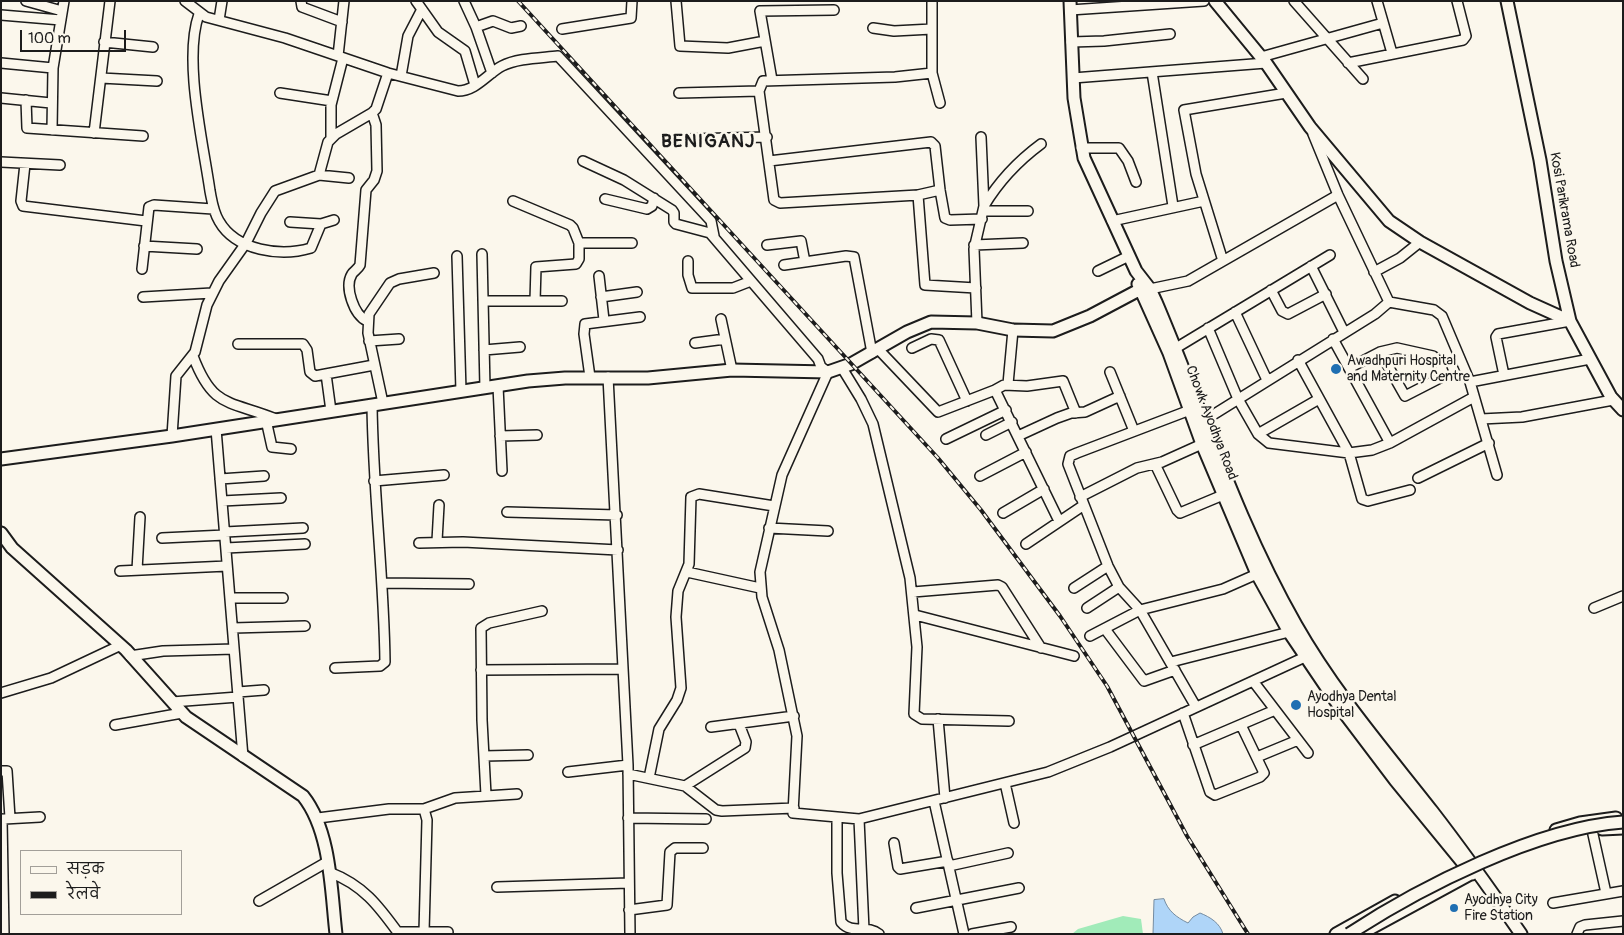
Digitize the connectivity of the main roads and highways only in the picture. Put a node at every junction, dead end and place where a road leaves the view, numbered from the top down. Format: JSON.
{"nodes":[{"id":1,"x":1215,"y":1,"type":"edge"},
{"id":2,"x":1507,"y":1,"type":"edge"},
{"id":3,"x":1070,"y":6,"type":"edge"},
{"id":4,"x":1145,"y":289,"type":"junction"},
{"id":5,"x":1570,"y":321,"type":"junction"},
{"id":6,"x":1172,"y":350,"type":"junction"},
{"id":7,"x":1623,"y":410,"type":"edge"},
{"id":8,"x":1199,"y":424,"type":"junction"},
{"id":9,"x":1,"y":459,"type":"edge"},
{"id":10,"x":1,"y":533,"type":"edge"},
{"id":11,"x":1623,"y":818,"type":"edge"},
{"id":12,"x":1623,"y":822,"type":"edge"},
{"id":13,"x":1591,"y":825,"type":"junction"},
{"id":14,"x":1438,"y":826,"type":"junction"},
{"id":15,"x":1623,"y":828,"type":"edge"},
{"id":16,"x":1471,"y":868,"type":"junction"},
{"id":17,"x":1502,"y":909,"type":"junction"},
{"id":18,"x":336,"y":934,"type":"edge"},
{"id":19,"x":1336,"y":934,"type":"edge"},
{"id":20,"x":1349,"y":934,"type":"edge"},
{"id":21,"x":1360,"y":934,"type":"edge"},
{"id":22,"x":1517,"y":934,"type":"edge"},
{"id":23,"x":1521,"y":934,"type":"edge"}],
"edges":[{"from":1,"to":5,"type":"main road"},
{"from":2,"to":5,"type":"main road","name":"Kosi Parikrama Road"},
{"from":3,"to":4,"type":"main road"},
{"from":4,"to":6,"type":"main road"},
{"from":4,"to":9,"type":"main road"},
{"from":5,"to":7,"type":"main road","name":"Kosi Parikrama Road"},
{"from":6,"to":8,"type":"main road"},
{"from":6,"to":8,"type":"main road","name":"Chowk Ayodhya Road"},
{"from":8,"to":14,"type":"main road"},
{"from":8,"to":14,"type":"main road","name":"Chowk Ayodhya Road"},
{"from":10,"to":18,"type":"main road"},
{"from":11,"to":13,"type":"main road"},
{"from":12,"to":20,"type":"main road","bridge":true},
{"from":13,"to":15,"type":"main road"},
{"from":13,"to":16,"type":"main road"},
{"from":14,"to":16,"type":"main road"},
{"from":16,"to":17,"type":"main road"},
{"from":16,"to":19,"type":"main road"},
{"from":16,"to":21,"type":"main road"},
{"from":17,"to":22,"type":"main road"},
{"from":17,"to":23,"type":"main road"}]}
